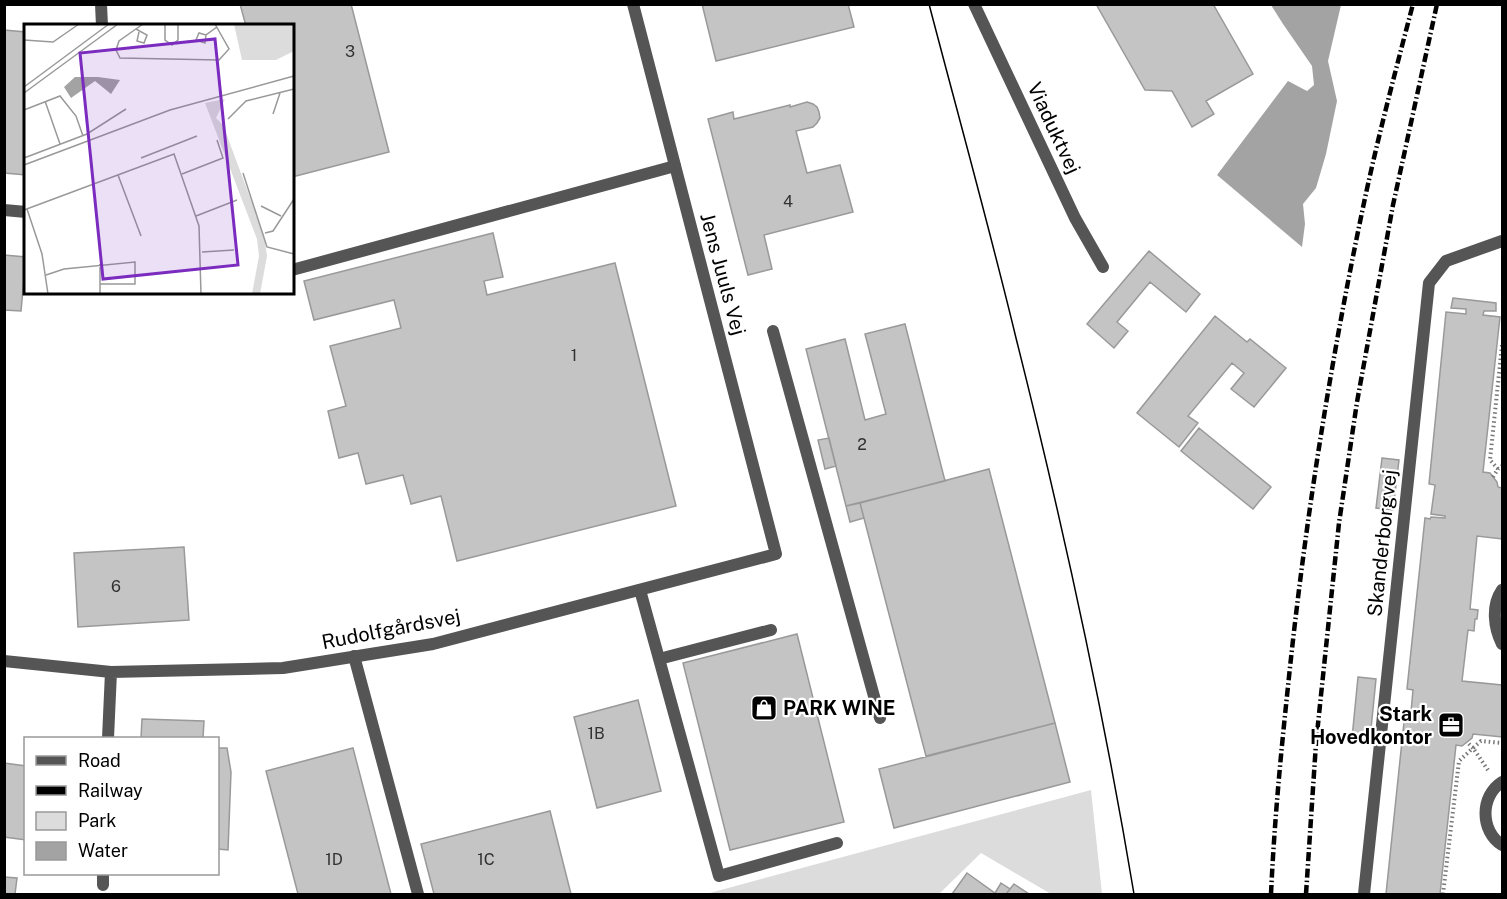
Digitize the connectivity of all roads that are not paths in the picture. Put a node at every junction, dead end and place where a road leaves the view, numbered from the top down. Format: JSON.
{"nodes":[{"id":1,"x":101,"y":4,"type":"edge"},
{"id":2,"x":633,"y":4,"type":"edge"},
{"id":3,"x":974,"y":4,"type":"edge"},
{"id":4,"x":102,"y":24,"type":"edge"},
{"id":5,"x":675,"y":166,"type":"junction"},
{"id":6,"x":4,"y":210,"type":"edge"},
{"id":7,"x":24,"y":212,"type":"edge"},
{"id":8,"x":1503,"y":241,"type":"edge"},
{"id":9,"x":1103,"y":267,"type":"dead end"},
{"id":10,"x":294,"y":269,"type":"edge"},
{"id":11,"x":774,"y":330,"type":"dead end"},
{"id":12,"x":776,"y":554,"type":"joint"},
{"id":13,"x":640,"y":590,"type":"junction"},
{"id":14,"x":1503,"y":590,"type":"edge"},
{"id":15,"x":771,"y":630,"type":"dead end"},
{"id":16,"x":1503,"y":644,"type":"edge"},
{"id":17,"x":354,"y":656,"type":"junction"},
{"id":18,"x":659,"y":659,"type":"junction"},
{"id":19,"x":4,"y":660,"type":"edge"},
{"id":20,"x":111,"y":672,"type":"junction"},
{"id":21,"x":880,"y":718,"type":"dead end"},
{"id":22,"x":108,"y":737,"type":"edge"},
{"id":23,"x":1501,"y":783,"type":"edge"},
{"id":24,"x":837,"y":843,"type":"dead end"},
{"id":25,"x":1503,"y":845,"type":"edge"},
{"id":26,"x":418,"y":894,"type":"edge"},
{"id":27,"x":1364,"y":894,"type":"edge"}],
"edges":[{"from":1,"to":4,"type":"street"},
{"from":2,"to":5,"type":"street","name":"Jens Juuls Vej"},
{"from":3,"to":9,"type":"street","name":"Viaduktvej"},
{"from":5,"to":10,"type":"street"},
{"from":5,"to":12,"type":"street","name":"Jens Juuls Vej"},
{"from":6,"to":7,"type":"street"},
{"from":8,"to":27,"type":"street","name":"Skanderborgvej"},
{"from":11,"to":21,"type":"street"},
{"from":12,"to":13,"type":"street","name":"Rudolfgårdsvej"},
{"from":13,"to":17,"type":"street","name":"Rudolfgårdsvej"},
{"from":13,"to":18,"type":"street"},
{"from":14,"to":16,"type":"street"},
{"from":15,"to":18,"type":"street"},
{"from":17,"to":20,"type":"street","name":"Rudolfgårdsvej"},
{"from":17,"to":26,"type":"street"},
{"from":18,"to":24,"type":"street"},
{"from":19,"to":20,"type":"street","name":"Rudolfgårdsvej"},
{"from":20,"to":22,"type":"street"},
{"from":23,"to":25,"type":"street"}]}
